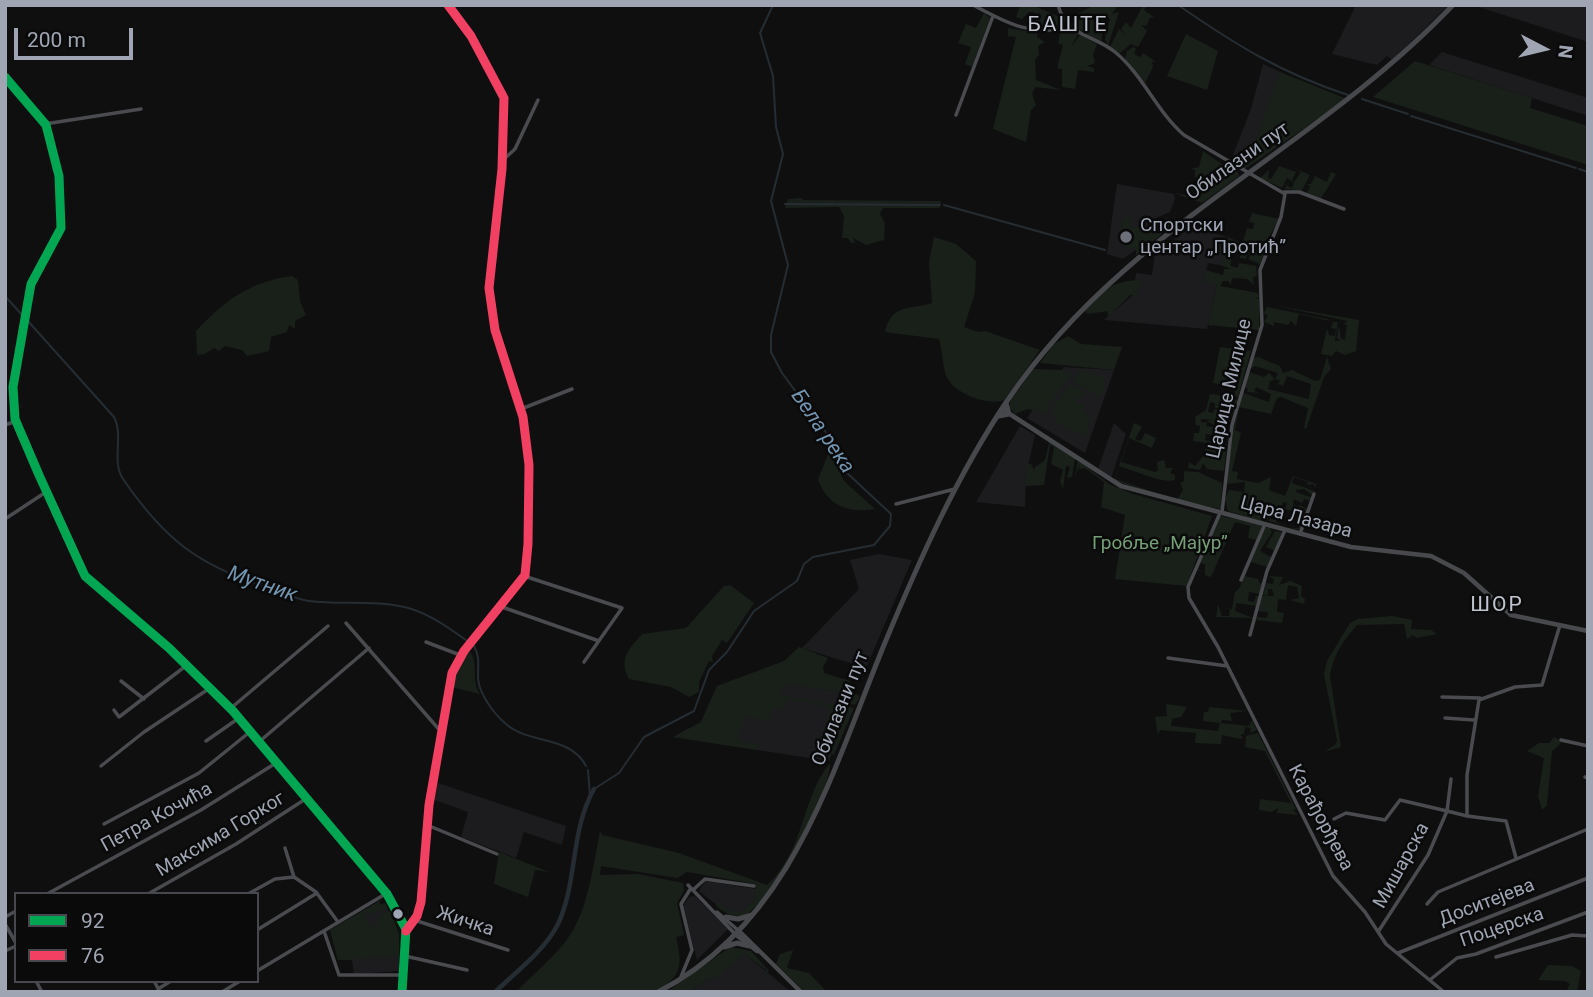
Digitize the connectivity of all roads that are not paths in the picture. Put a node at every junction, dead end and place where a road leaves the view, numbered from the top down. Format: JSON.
{"nodes":[{"id":1,"x":448,"y":5,"type":"edge"},
{"id":2,"x":973,"y":5,"type":"edge"},
{"id":3,"x":1058,"y":5,"type":"edge"},
{"id":4,"x":1453,"y":5,"type":"edge"},
{"id":5,"x":993,"y":16,"type":"junction"},
{"id":6,"x":1071,"y":28,"type":"junction"},
{"id":7,"x":5,"y":77,"type":"edge"},
{"id":8,"x":538,"y":100,"type":"dead end"},
{"id":9,"x":141,"y":109,"type":"dead end"},
{"id":10,"x":956,"y":115,"type":"dead end"},
{"id":11,"x":45,"y":124,"type":"junction"},
{"id":12,"x":503,"y":160,"type":"junction"},
{"id":13,"x":1249,"y":174,"type":"junction"},
{"id":14,"x":1284,"y":192,"type":"junction"},
{"id":15,"x":1345,"y":209,"type":"dead end"},
{"id":16,"x":572,"y":389,"type":"dead end"},
{"id":17,"x":1006,"y":403,"type":"junction"},
{"id":18,"x":521,"y":409,"type":"junction"},
{"id":19,"x":1002,"y":409,"type":"junction"},
{"id":20,"x":1009,"y":414,"type":"junction"},
{"id":21,"x":996,"y":418,"type":"junction"},
{"id":22,"x":16,"y":421,"type":"junction"},
{"id":23,"x":5,"y":425,"type":"edge"},
{"id":24,"x":955,"y":489,"type":"junction"},
{"id":25,"x":46,"y":492,"type":"junction"},
{"id":26,"x":1314,"y":494,"type":"dead end"},
{"id":27,"x":896,"y":503,"type":"dead end"},
{"id":28,"x":1221,"y":513,"type":"junction"},
{"id":29,"x":5,"y":519,"type":"edge"},
{"id":30,"x":1265,"y":524,"type":"junction"},
{"id":31,"x":1284,"y":530,"type":"junction"},
{"id":32,"x":1300,"y":534,"type":"junction"},
{"id":33,"x":524,"y":576,"type":"junction"},
{"id":34,"x":1241,"y":580,"type":"dead end"},
{"id":35,"x":501,"y":607,"type":"junction"},
{"id":36,"x":346,"y":622,"type":"dead end"},
{"id":37,"x":1560,"y":625,"type":"junction"},
{"id":38,"x":328,"y":626,"type":"dead end"},
{"id":39,"x":1588,"y":631,"type":"edge"},
{"id":40,"x":1250,"y":635,"type":"dead end"},
{"id":41,"x":599,"y":640,"type":"junction"},
{"id":42,"x":426,"y":642,"type":"dead end"},
{"id":43,"x":369,"y":648,"type":"junction"},
{"id":44,"x":461,"y":656,"type":"junction"},
{"id":45,"x":1168,"y":658,"type":"dead end"},
{"id":46,"x":584,"y":662,"type":"dead end"},
{"id":47,"x":187,"y":665,"type":"junction"},
{"id":48,"x":1227,"y":666,"type":"junction"},
{"id":49,"x":121,"y":681,"type":"dead end"},
{"id":50,"x":210,"y":688,"type":"junction"},
{"id":51,"x":1442,"y":696,"type":"dead end"},
{"id":52,"x":1480,"y":698,"type":"junction"},
{"id":53,"x":144,"y":699,"type":"junction"},
{"id":54,"x":230,"y":708,"type":"junction"},
{"id":55,"x":114,"y":710,"type":"dead end"},
{"id":56,"x":239,"y":718,"type":"junction"},
{"id":57,"x":1445,"y":718,"type":"dead end"},
{"id":58,"x":1474,"y":720,"type":"junction"},
{"id":59,"x":251,"y":731,"type":"junction"},
{"id":60,"x":443,"y":734,"type":"junction"},
{"id":61,"x":1561,"y":740,"type":"dead end"},
{"id":62,"x":206,"y":741,"type":"dead end"},
{"id":63,"x":260,"y":741,"type":"junction"},
{"id":64,"x":1588,"y":746,"type":"edge"},
{"id":65,"x":277,"y":762,"type":"junction"},
{"id":66,"x":101,"y":766,"type":"dead end"},
{"id":67,"x":1451,"y":779,"type":"dead end"},
{"id":68,"x":307,"y":798,"type":"junction"},
{"id":69,"x":1447,"y":811,"type":"junction"},
{"id":70,"x":1467,"y":816,"type":"junction"},
{"id":71,"x":1334,"y":819,"type":"dead end"},
{"id":72,"x":104,"y":824,"type":"dead end"},
{"id":73,"x":427,"y":825,"type":"junction"},
{"id":74,"x":1588,"y":829,"type":"edge"},
{"id":75,"x":285,"y":848,"type":"dead end"},
{"id":76,"x":498,"y":854,"type":"dead end"},
{"id":77,"x":1516,"y":858,"type":"junction"},
{"id":78,"x":294,"y":877,"type":"junction"},
{"id":79,"x":1588,"y":878,"type":"edge"},
{"id":80,"x":754,"y":886,"type":"dead end"},
{"id":81,"x":691,"y":888,"type":"junction"},
{"id":82,"x":51,"y":892,"type":"edge"},
{"id":83,"x":152,"y":892,"type":"edge"},
{"id":84,"x":252,"y":892,"type":"edge"},
{"id":85,"x":317,"y":893,"type":"junction"},
{"id":86,"x":387,"y":893,"type":"junction"},
{"id":87,"x":1427,"y":904,"type":"dead end"},
{"id":88,"x":716,"y":912,"type":"junction"},
{"id":89,"x":1588,"y":912,"type":"edge"},
{"id":90,"x":755,"y":914,"type":"junction"},
{"id":91,"x":726,"y":917,"type":"junction"},
{"id":92,"x":414,"y":920,"type":"junction"},
{"id":93,"x":338,"y":922,"type":"junction"},
{"id":94,"x":5,"y":924,"type":"edge"},
{"id":95,"x":259,"y":929,"type":"edge"},
{"id":96,"x":324,"y":931,"type":"junction"},
{"id":97,"x":406,"y":931,"type":"junction"},
{"id":98,"x":737,"y":932,"type":"junction"},
{"id":99,"x":1377,"y":932,"type":"junction"},
{"id":100,"x":1588,"y":936,"type":"edge"},
{"id":101,"x":14,"y":940,"type":"edge"},
{"id":102,"x":749,"y":946,"type":"junction"},
{"id":103,"x":508,"y":950,"type":"dead end"},
{"id":104,"x":758,"y":951,"type":"junction"},
{"id":105,"x":715,"y":952,"type":"junction"},
{"id":106,"x":1397,"y":954,"type":"junction"},
{"id":107,"x":405,"y":956,"type":"junction"},
{"id":108,"x":1496,"y":957,"type":"dead end"},
{"id":109,"x":259,"y":970,"type":"edge"},
{"id":110,"x":467,"y":970,"type":"dead end"},
{"id":111,"x":404,"y":975,"type":"junction"},
{"id":112,"x":1431,"y":979,"type":"junction"},
{"id":113,"x":679,"y":980,"type":"junction"},
{"id":114,"x":402,"y":992,"type":"edge"},
{"id":115,"x":658,"y":992,"type":"edge"},
{"id":116,"x":801,"y":992,"type":"edge"},
{"id":117,"x":1444,"y":992,"type":"edge"}],
"edges":[{"from":1,"to":12,"type":"street"},
{"from":2,"to":5,"type":"street"},
{"from":3,"to":6,"type":"street"},
{"from":4,"to":13,"type":"main road","name":"Обилазни пут"},
{"from":5,"to":6,"type":"street"},
{"from":5,"to":10,"type":"street"},
{"from":6,"to":13,"type":"street"},
{"from":7,"to":11,"type":"street"},
{"from":8,"to":12,"type":"street"},
{"from":9,"to":11,"type":"street"},
{"from":11,"to":22,"type":"street"},
{"from":12,"to":18,"type":"street"},
{"from":13,"to":14,"type":"street"},
{"from":13,"to":17,"type":"main road","name":"Обилазни пут"},
{"from":14,"to":15,"type":"street"},
{"from":14,"to":28,"type":"street","name":"Царице Милице"},
{"from":16,"to":18,"type":"street"},
{"from":17,"to":19,"type":"main road","name":"Обилазни пут"},
{"from":17,"to":20,"type":"main road"},
{"from":18,"to":33,"type":"street"},
{"from":19,"to":20,"type":"street","name":"Цара Лазара"},
{"from":19,"to":21,"type":"main road","name":"Обилазни пут"},
{"from":20,"to":21,"type":"main road"},
{"from":20,"to":28,"type":"street","name":"Цара Лазара"},
{"from":21,"to":24,"type":"main road","name":"Обилазни пут"},
{"from":22,"to":23,"type":"street"},
{"from":22,"to":25,"type":"street"},
{"from":24,"to":27,"type":"street"},
{"from":24,"to":90,"type":"main road","name":"Обилазни пут"},
{"from":25,"to":29,"type":"street"},
{"from":25,"to":47,"type":"street"},
{"from":26,"to":32,"type":"street"},
{"from":28,"to":30,"type":"street","name":"Цара Лазара"},
{"from":28,"to":48,"type":"street","name":"Карађорђева"},
{"from":30,"to":31,"type":"street","name":"Цара Лазара"},
{"from":30,"to":34,"type":"street"},
{"from":31,"to":32,"type":"street","name":"Цара Лазара"},
{"from":31,"to":40,"type":"street"},
{"from":32,"to":37,"type":"street","name":"Цара Лазара"},
{"from":33,"to":35,"type":"street"},
{"from":33,"to":41,"type":"street"},
{"from":35,"to":41,"type":"street"},
{"from":35,"to":44,"type":"street"},
{"from":36,"to":43,"type":"street"},
{"from":37,"to":39,"type":"street","name":"Цара Лазара"},
{"from":37,"to":52,"type":"street"},
{"from":38,"to":54,"type":"street"},
{"from":41,"to":46,"type":"street"},
{"from":42,"to":44,"type":"street"},
{"from":43,"to":60,"type":"street"},
{"from":43,"to":63,"type":"street"},
{"from":44,"to":60,"type":"street"},
{"from":45,"to":48,"type":"street"},
{"from":47,"to":50,"type":"street"},
{"from":47,"to":53,"type":"street"},
{"from":48,"to":99,"type":"street","name":"Карађорђева"},
{"from":49,"to":53,"type":"street"},
{"from":50,"to":54,"type":"street"},
{"from":50,"to":66,"type":"street"},
{"from":51,"to":52,"type":"street"},
{"from":52,"to":58,"type":"street"},
{"from":53,"to":55,"type":"street"},
{"from":54,"to":56,"type":"street"},
{"from":56,"to":59,"type":"street"},
{"from":56,"to":62,"type":"street"},
{"from":57,"to":58,"type":"street"},
{"from":58,"to":70,"type":"street"},
{"from":59,"to":63,"type":"street"},
{"from":59,"to":72,"type":"street"},
{"from":60,"to":73,"type":"street"},
{"from":61,"to":64,"type":"street"},
{"from":63,"to":65,"type":"street"},
{"from":65,"to":68,"type":"street"},
{"from":65,"to":82,"type":"street","name":"Петра Кочића"},
{"from":67,"to":69,"type":"street","name":"Мишарска"},
{"from":68,"to":83,"type":"street","name":"Максима Горког"},
{"from":68,"to":86,"type":"street"},
{"from":69,"to":70,"type":"street"},
{"from":69,"to":71,"type":"street","name":"Мишарска"},
{"from":69,"to":99,"type":"street","name":"Мишарска"},
{"from":70,"to":77,"type":"street"},
{"from":73,"to":76,"type":"street"},
{"from":73,"to":92,"type":"street"},
{"from":74,"to":77,"type":"street"},
{"from":75,"to":78,"type":"street"},
{"from":77,"to":87,"type":"street"},
{"from":78,"to":84,"type":"street"},
{"from":78,"to":85,"type":"street"},
{"from":79,"to":106,"type":"street","name":"Доситејева"},
{"from":80,"to":81,"type":"street"},
{"from":81,"to":88,"type":"street"},
{"from":81,"to":113,"type":"street"},
{"from":85,"to":93,"type":"street"},
{"from":85,"to":95,"type":"street"},
{"from":86,"to":93,"type":"street"},
{"from":86,"to":97,"type":"street"},
{"from":88,"to":91,"type":"street"},
{"from":88,"to":98,"type":"street"},
{"from":89,"to":112,"type":"street","name":"Поцерска"},
{"from":90,"to":91,"type":"main road"},
{"from":90,"to":98,"type":"main road","name":"Обилазни пут"},
{"from":91,"to":98,"type":"street"},
{"from":92,"to":97,"type":"street"},
{"from":92,"to":103,"type":"street","name":"Жичка"},
{"from":93,"to":96,"type":"street"},
{"from":94,"to":101,"type":"street"},
{"from":96,"to":109,"type":"street"},
{"from":96,"to":111,"type":"street"},
{"from":97,"to":107,"type":"street"},
{"from":98,"to":102,"type":"street"},
{"from":98,"to":104,"type":"street"},
{"from":98,"to":105,"type":"main road","name":"Обилазни пут"},
{"from":99,"to":106,"type":"street","name":"Карађорђева"},
{"from":100,"to":108,"type":"street"},
{"from":102,"to":104,"type":"street"},
{"from":102,"to":105,"type":"main road"},
{"from":104,"to":116,"type":"street"},
{"from":105,"to":113,"type":"main road","name":"Обилазни пут"},
{"from":106,"to":112,"type":"street","name":"Карађорђева"},
{"from":107,"to":110,"type":"street"},
{"from":107,"to":111,"type":"street"},
{"from":111,"to":114,"type":"street"},
{"from":112,"to":117,"type":"street","name":"Карађорђева"},
{"from":113,"to":115,"type":"main road","name":"Обилазни пут"}]}
